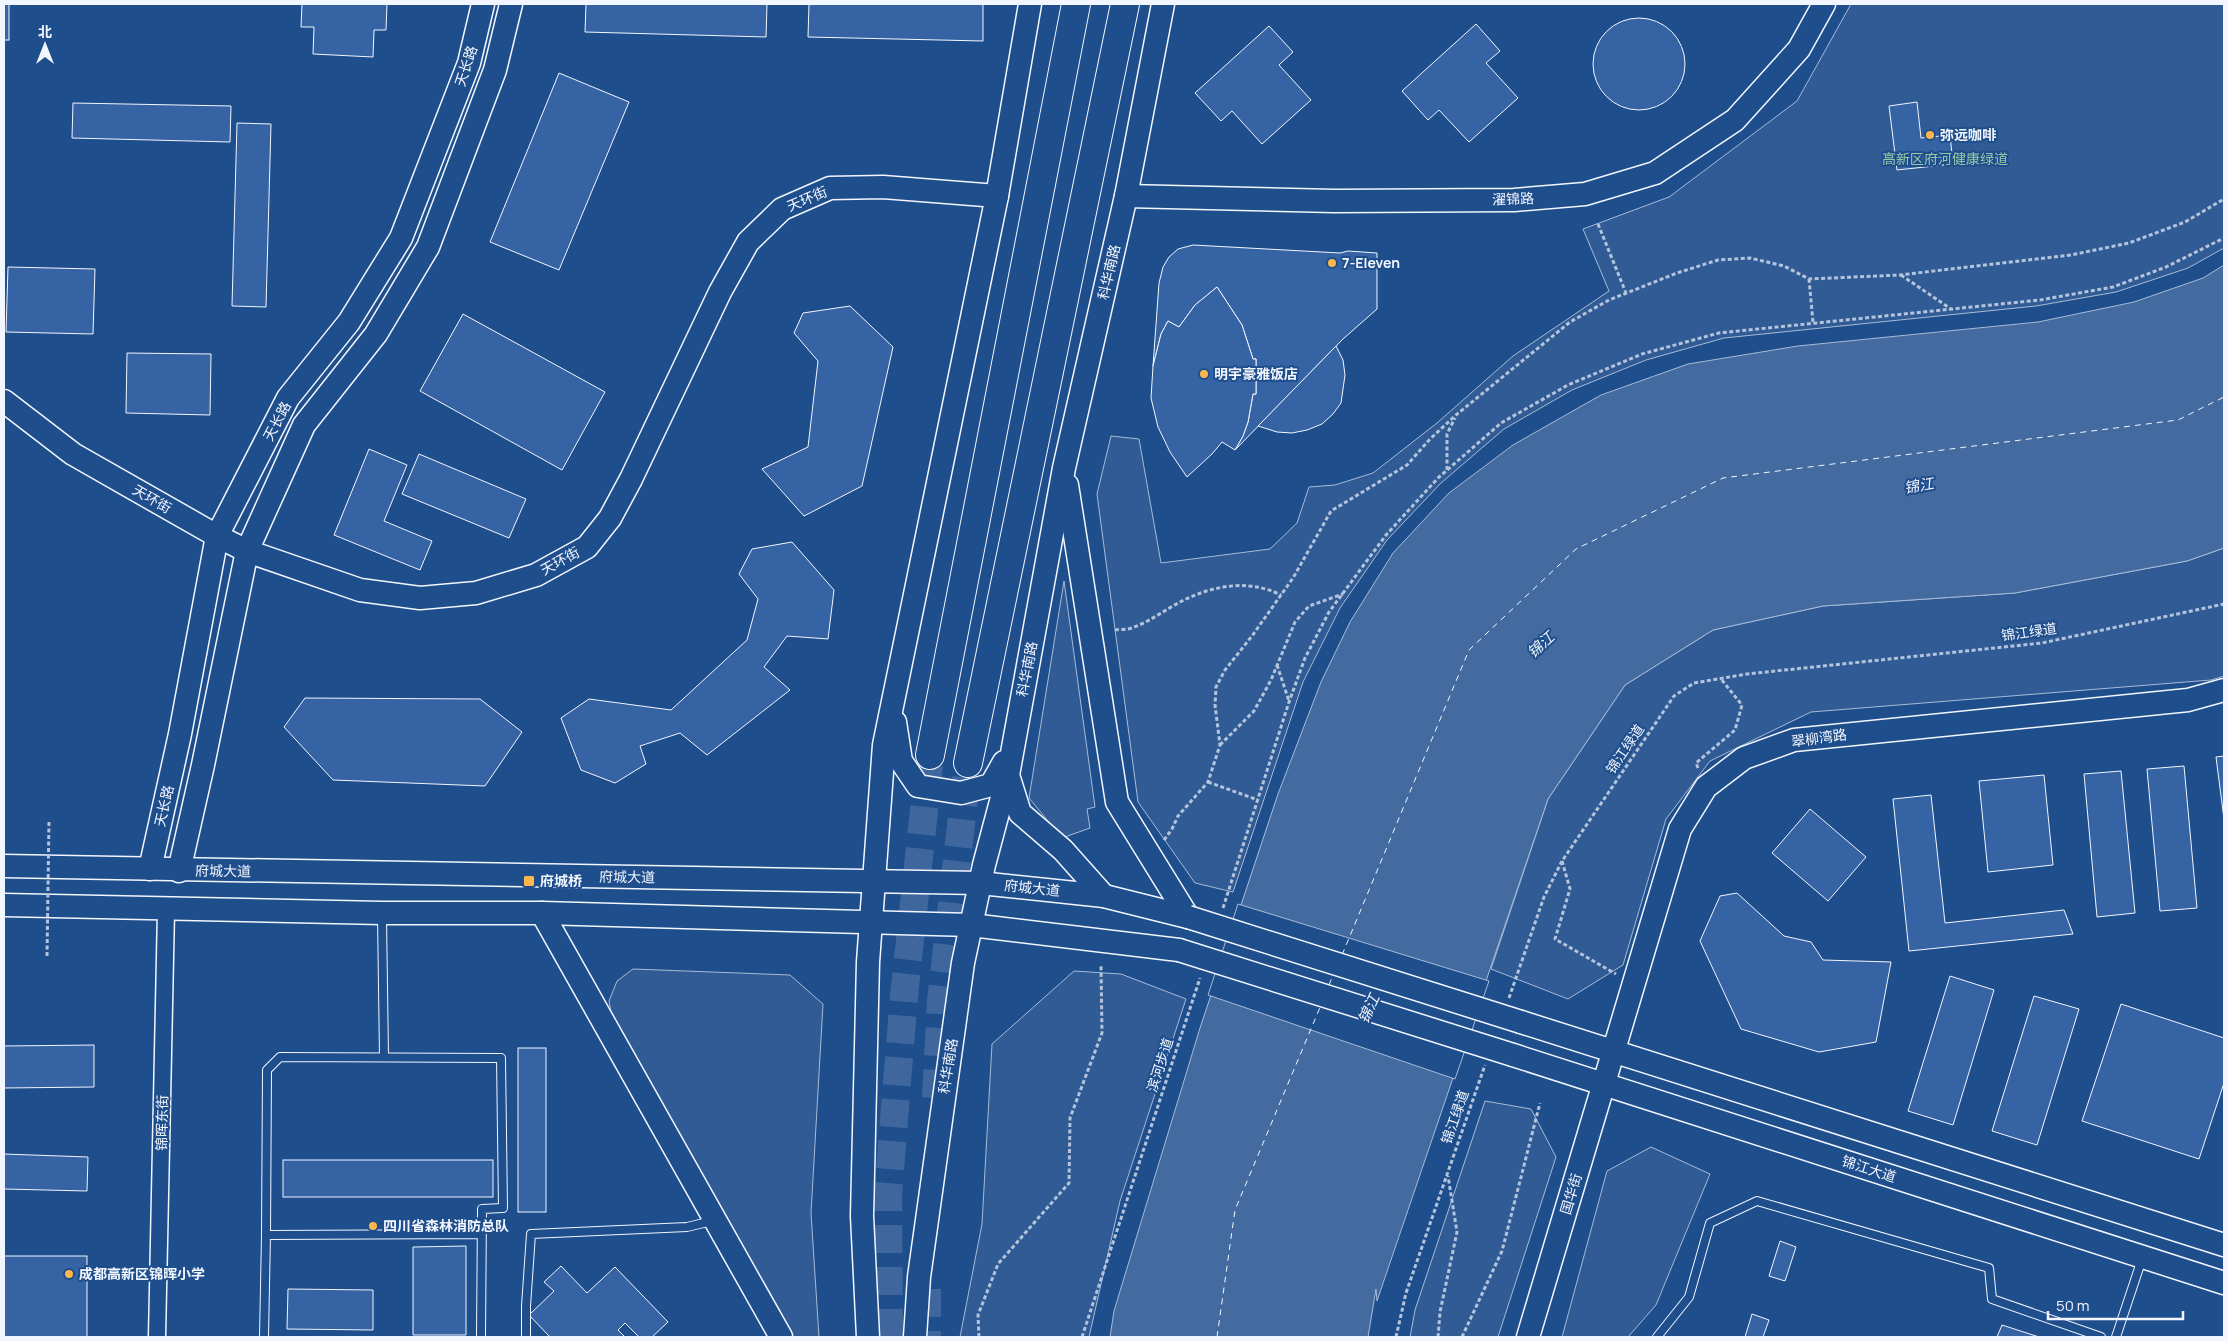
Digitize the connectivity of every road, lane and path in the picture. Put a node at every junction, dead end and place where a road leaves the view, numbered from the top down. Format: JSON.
{"nodes":[{"id":1,"x":482,"y":4,"type":"edge"},
{"id":2,"x":511,"y":4,"type":"edge"},
{"id":3,"x":1030,"y":4,"type":"edge"},
{"id":4,"x":1076,"y":4,"type":"edge"},
{"id":5,"x":1125,"y":4,"type":"edge"},
{"id":6,"x":1163,"y":4,"type":"edge"},
{"id":7,"x":1824,"y":4,"type":"edge"},
{"id":8,"x":997,"y":196,"type":"junction"},
{"id":9,"x":1126,"y":196,"type":"junction"},
{"id":10,"x":2224,"y":199,"type":"edge"},
{"id":11,"x":1598,"y":224,"type":"dead end"},
{"id":12,"x":2224,"y":238,"type":"edge"},
{"id":13,"x":1900,"y":275,"type":"junction"},
{"id":14,"x":1809,"y":280,"type":"junction"},
{"id":15,"x":1626,"y":293,"type":"junction"},
{"id":16,"x":1951,"y":308,"type":"junction"},
{"id":17,"x":1813,"y":322,"type":"junction"},
{"id":18,"x":4,"y":401,"type":"edge"},
{"id":19,"x":1456,"y":415,"type":"junction"},
{"id":20,"x":1064,"y":468,"type":"junction"},
{"id":21,"x":1447,"y":470,"type":"junction"},
{"id":22,"x":217,"y":536,"type":"junction"},
{"id":23,"x":247,"y":551,"type":"junction"},
{"id":24,"x":1343,"y":594,"type":"junction"},
{"id":25,"x":1281,"y":595,"type":"junction"},
{"id":26,"x":2224,"y":604,"type":"edge"},
{"id":27,"x":1115,"y":630,"type":"dead end"},
{"id":28,"x":1277,"y":665,"type":"junction"},
{"id":29,"x":1721,"y":679,"type":"junction"},
{"id":30,"x":2224,"y":690,"type":"edge"},
{"id":31,"x":1289,"y":702,"type":"junction"},
{"id":32,"x":892,"y":706,"type":"junction"},
{"id":33,"x":1013,"y":745,"type":"junction"},
{"id":34,"x":1220,"y":745,"type":"junction"},
{"id":35,"x":930,"y":755,"type":"tunnel mouth"},
{"id":36,"x":968,"y":764,"type":"tunnel mouth"},
{"id":37,"x":1008,"y":774,"type":"junction"},
{"id":38,"x":1208,"y":782,"type":"junction"},
{"id":39,"x":1706,"y":787,"type":"junction"},
{"id":40,"x":1258,"y":800,"type":"junction"},
{"id":41,"x":49,"y":820,"type":"dead end"},
{"id":42,"x":1149,"y":855,"type":"junction"},
{"id":43,"x":1562,"y":861,"type":"junction"},
{"id":44,"x":4,"y":866,"type":"edge"},
{"id":45,"x":150,"y":869,"type":"junction"},
{"id":46,"x":179,"y":871,"type":"junction"},
{"id":47,"x":874,"y":880,"type":"junction"},
{"id":48,"x":980,"y":883,"type":"junction"},
{"id":49,"x":1104,"y":896,"type":"junction"},
{"id":50,"x":4,"y":905,"type":"edge"},
{"id":51,"x":166,"y":910,"type":"junction"},
{"id":52,"x":542,"y":912,"type":"junction"},
{"id":53,"x":382,"y":913,"type":"junction"},
{"id":54,"x":1221,"y":913,"type":"dead end"},
{"id":55,"x":1188,"y":917,"type":"junction"},
{"id":56,"x":871,"y":923,"type":"junction"},
{"id":57,"x":972,"y":925,"type":"junction"},
{"id":58,"x":47,"y":956,"type":"dead end"},
{"id":59,"x":1101,"y":966,"type":"dead end"},
{"id":60,"x":1203,"y":969,"type":"dead end"},
{"id":61,"x":1634,"y":984,"type":"junction"},
{"id":62,"x":1509,"y":999,"type":"dead end"},
{"id":63,"x":1614,"y":1052,"type":"junction"},
{"id":64,"x":384,"y":1056,"type":"junction"},
{"id":65,"x":1486,"y":1064,"type":"dead end"},
{"id":66,"x":1604,"y":1083,"type":"junction"},
{"id":67,"x":1540,"y":1103,"type":"dead end"},
{"id":68,"x":1447,"y":1175,"type":"junction"},
{"id":69,"x":714,"y":1221,"type":"junction"},
{"id":70,"x":481,"y":1234,"type":"junction"},
{"id":71,"x":266,"y":1235,"type":"junction"},
{"id":72,"x":2224,"y":1245,"type":"edge"},
{"id":73,"x":2142,"y":1257,"type":"junction"},
{"id":74,"x":2224,"y":1283,"type":"edge"},
{"id":75,"x":157,"y":1337,"type":"edge"},
{"id":76,"x":264,"y":1337,"type":"edge"},
{"id":77,"x":481,"y":1337,"type":"edge"},
{"id":78,"x":526,"y":1337,"type":"edge"},
{"id":79,"x":781,"y":1337,"type":"edge"},
{"id":80,"x":868,"y":1337,"type":"edge"},
{"id":81,"x":915,"y":1337,"type":"edge"},
{"id":82,"x":979,"y":1337,"type":"edge"},
{"id":83,"x":1082,"y":1337,"type":"edge"},
{"id":84,"x":1396,"y":1337,"type":"edge"},
{"id":85,"x":1438,"y":1337,"type":"edge"},
{"id":86,"x":1462,"y":1337,"type":"edge"},
{"id":87,"x":1528,"y":1337,"type":"edge"},
{"id":88,"x":1656,"y":1337,"type":"edge"},
{"id":89,"x":2101,"y":1337,"type":"edge"},
{"id":90,"x":2116,"y":1337,"type":"edge"}],
"edges":[{"from":1,"to":22,"type":"main road","name":"天长路"},
{"from":2,"to":23,"type":"main road","name":"天长路"},
{"from":3,"to":8,"type":"main road"},
{"from":4,"to":35,"type":"highway"},
{"from":5,"to":36,"type":"highway"},
{"from":6,"to":9,"type":"main road","name":"科华南路"},
{"from":7,"to":9,"type":"main road","name":"濯锦路"},
{"from":8,"to":23,"type":"main road","name":"天环街"},
{"from":8,"to":32,"type":"main road"},
{"from":9,"to":20,"type":"main road","name":"科华南路"},
{"from":10,"to":13,"type":"path"},
{"from":11,"to":15,"type":"path"},
{"from":12,"to":16,"type":"path"},
{"from":13,"to":14,"type":"path"},
{"from":13,"to":16,"type":"path"},
{"from":14,"to":15,"type":"path"},
{"from":14,"to":17,"type":"path"},
{"from":15,"to":19,"type":"path"},
{"from":16,"to":17,"type":"path"},
{"from":17,"to":21,"type":"path"},
{"from":18,"to":22,"type":"main road","name":"天环街"},
{"from":19,"to":21,"type":"path"},
{"from":19,"to":25,"type":"path"},
{"from":20,"to":33,"type":"main road","name":"科华南路"},
{"from":20,"to":42,"type":"main road"},
{"from":21,"to":24,"type":"path"},
{"from":22,"to":23,"type":"main road","name":"天环街"},
{"from":22,"to":45,"type":"main road","name":"天长路"},
{"from":23,"to":46,"type":"main road","name":"天长路"},
{"from":24,"to":28,"type":"path"},
{"from":24,"to":31,"type":"path"},
{"from":25,"to":27,"type":"path"},
{"from":25,"to":34,"type":"path"},
{"from":26,"to":29,"type":"path","name":"锦江绿道"},
{"from":28,"to":31,"type":"path"},
{"from":28,"to":34,"type":"path"},
{"from":29,"to":39,"type":"path"},
{"from":29,"to":43,"type":"path","name":"锦江绿道"},
{"from":30,"to":39,"type":"main road","name":"翠柳湾路"},
{"from":31,"to":40,"type":"path"},
{"from":32,"to":33,"type":"main road"},
{"from":32,"to":47,"type":"main road"},
{"from":33,"to":37,"type":"main road","name":"科华南路"},
{"from":34,"to":38,"type":"path"},
{"from":37,"to":48,"type":"main road","name":"科华南路"},
{"from":37,"to":49,"type":"main road"},
{"from":38,"to":40,"type":"path"},
{"from":38,"to":42,"type":"path"},
{"from":39,"to":61,"type":"main road","name":"翠柳湾路"},
{"from":40,"to":54,"type":"path"},
{"from":41,"to":58,"type":"path","bridge":true},
{"from":42,"to":55,"type":"main road"},
{"from":43,"to":61,"type":"path"},
{"from":43,"to":62,"type":"path","name":"锦江绿道"},
{"from":44,"to":45,"type":"main road","name":"府城大道"},
{"from":45,"to":46,"type":"main road","name":"府城大道"},
{"from":46,"to":47,"type":"main road","name":"府城大道"},
{"from":47,"to":48,"type":"main road","name":"府城大道"},
{"from":47,"to":56,"type":"main road"},
{"from":48,"to":49,"type":"main road","name":"府城大道"},
{"from":48,"to":57,"type":"main road","name":"科华南路"},
{"from":49,"to":55,"type":"main road","name":"府城大道"},
{"from":50,"to":51,"type":"main road"},
{"from":51,"to":53,"type":"main road"},
{"from":51,"to":75,"type":"street","name":"锦晖东街"},
{"from":52,"to":53,"type":"main road"},
{"from":52,"to":56,"type":"main road"},
{"from":52,"to":69,"type":"main road"},
{"from":53,"to":64,"type":"lane"},
{"from":55,"to":63,"type":"main road","name":"府城大道","bridge":true},
{"from":56,"to":57,"type":"main road"},
{"from":56,"to":80,"type":"main road"},
{"from":57,"to":66,"type":"main road","name":"锦江大道","bridge":true},
{"from":57,"to":81,"type":"main road","name":"科华南路"},
{"from":59,"to":82,"type":"path"},
{"from":60,"to":83,"type":"path","name":"滨河步道"},
{"from":61,"to":63,"type":"main road","name":"翠柳湾路"},
{"from":63,"to":66,"type":"main road","name":"国华街"},
{"from":63,"to":72,"type":"main road"},
{"from":64,"to":70,"type":"lane"},
{"from":64,"to":71,"type":"lane"},
{"from":65,"to":68,"type":"path","name":"锦江绿道"},
{"from":66,"to":73,"type":"main road","name":"锦江大道"},
{"from":66,"to":87,"type":"main road","name":"国华街"},
{"from":67,"to":86,"type":"path"},
{"from":68,"to":84,"type":"path","name":"锦江绿道"},
{"from":68,"to":85,"type":"path"},
{"from":69,"to":78,"type":"lane"},
{"from":69,"to":79,"type":"main road"},
{"from":70,"to":71,"type":"lane"},
{"from":70,"to":77,"type":"lane"},
{"from":71,"to":76,"type":"lane"},
{"from":73,"to":74,"type":"main road","name":"锦江大道"},
{"from":73,"to":90,"type":"lane"},
{"from":88,"to":89,"type":"lane"}]}
